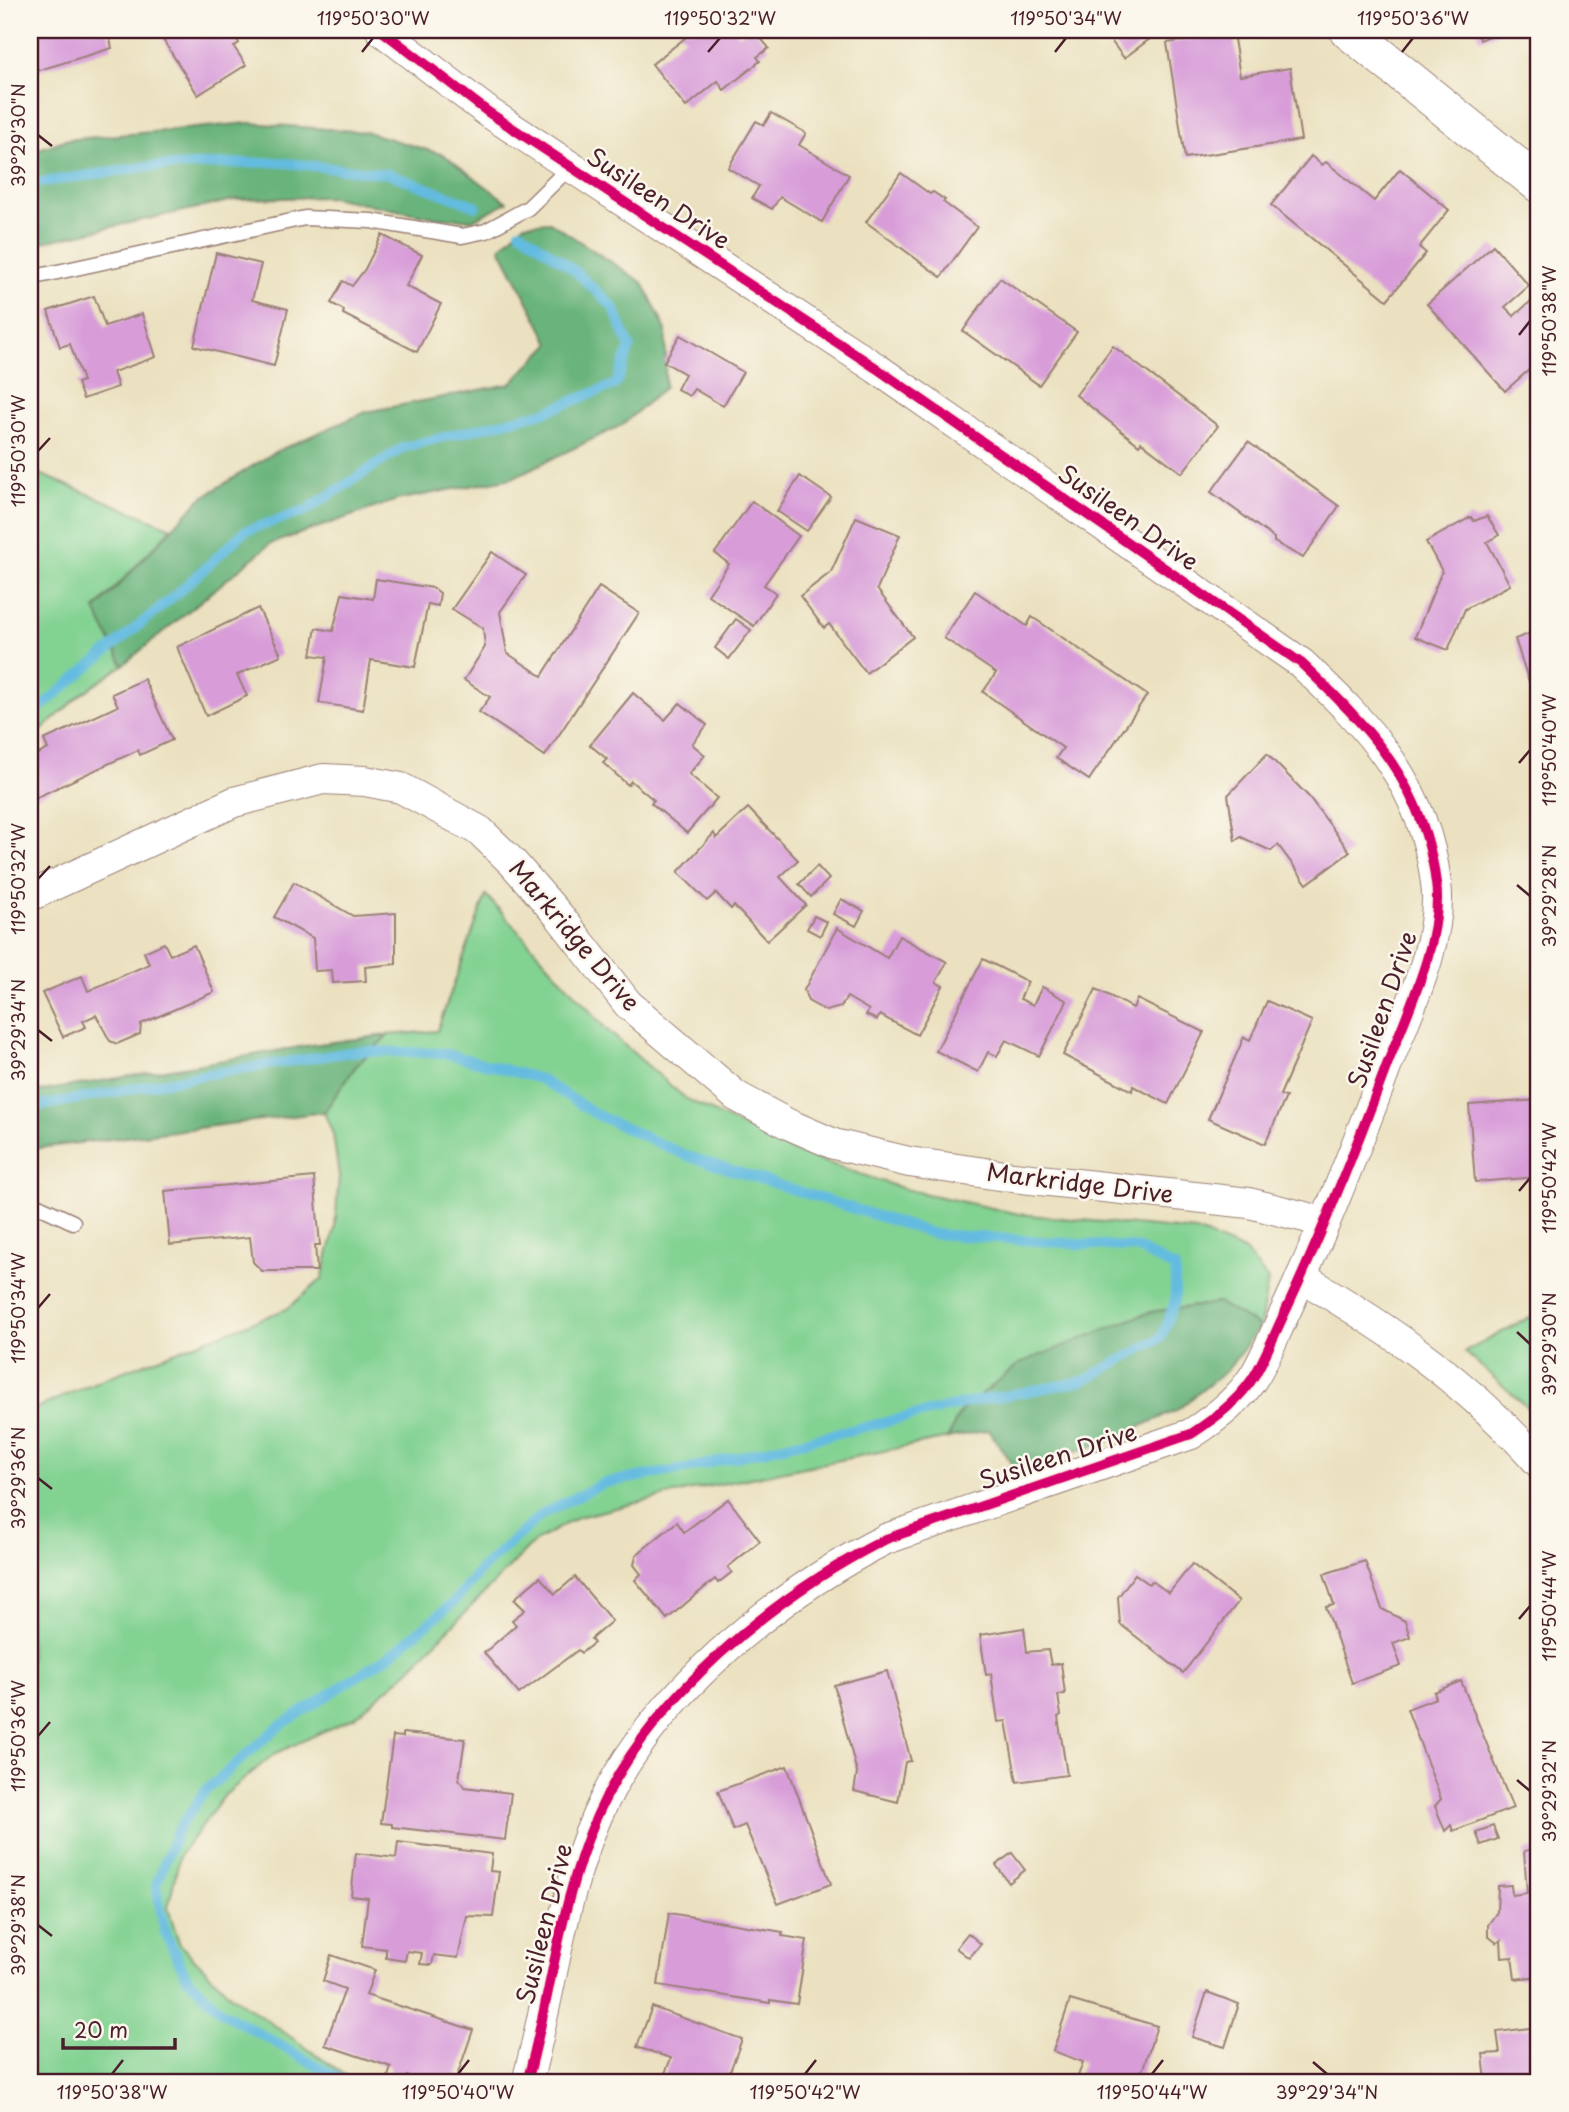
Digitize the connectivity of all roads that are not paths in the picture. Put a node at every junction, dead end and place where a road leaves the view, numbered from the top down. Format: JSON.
{"nodes":[{"id":1,"x":381,"y":30,"type":"edge"},
{"id":2,"x":1348,"y":30,"type":"edge"},
{"id":3,"x":570,"y":167,"type":"junction"},
{"id":4,"x":1539,"y":184,"type":"edge"},
{"id":5,"x":30,"y":278,"type":"edge"},
{"id":6,"x":30,"y":896,"type":"edge"},
{"id":7,"x":30,"y":1202,"type":"edge"},
{"id":8,"x":73,"y":1222,"type":"dead end"},
{"id":9,"x":1325,"y":1222,"type":"junction"},
{"id":10,"x":1301,"y":1277,"type":"junction"},
{"id":11,"x":1539,"y":1463,"type":"edge"},
{"id":12,"x":527,"y":2082,"type":"edge"}],
"edges":[{"from":1,"to":3,"type":"street","name":"Susileen Drive"},
{"from":2,"to":4,"type":"street"},
{"from":3,"to":5,"type":"lane"},
{"from":3,"to":9,"type":"street","name":"Susileen Drive"},
{"from":6,"to":9,"type":"street","name":"Markridge Drive"},
{"from":7,"to":8,"type":"lane"},
{"from":9,"to":10,"type":"street","name":"Susileen Drive"},
{"from":10,"to":11,"type":"street"},
{"from":10,"to":12,"type":"street","name":"Susileen Drive"}]}
